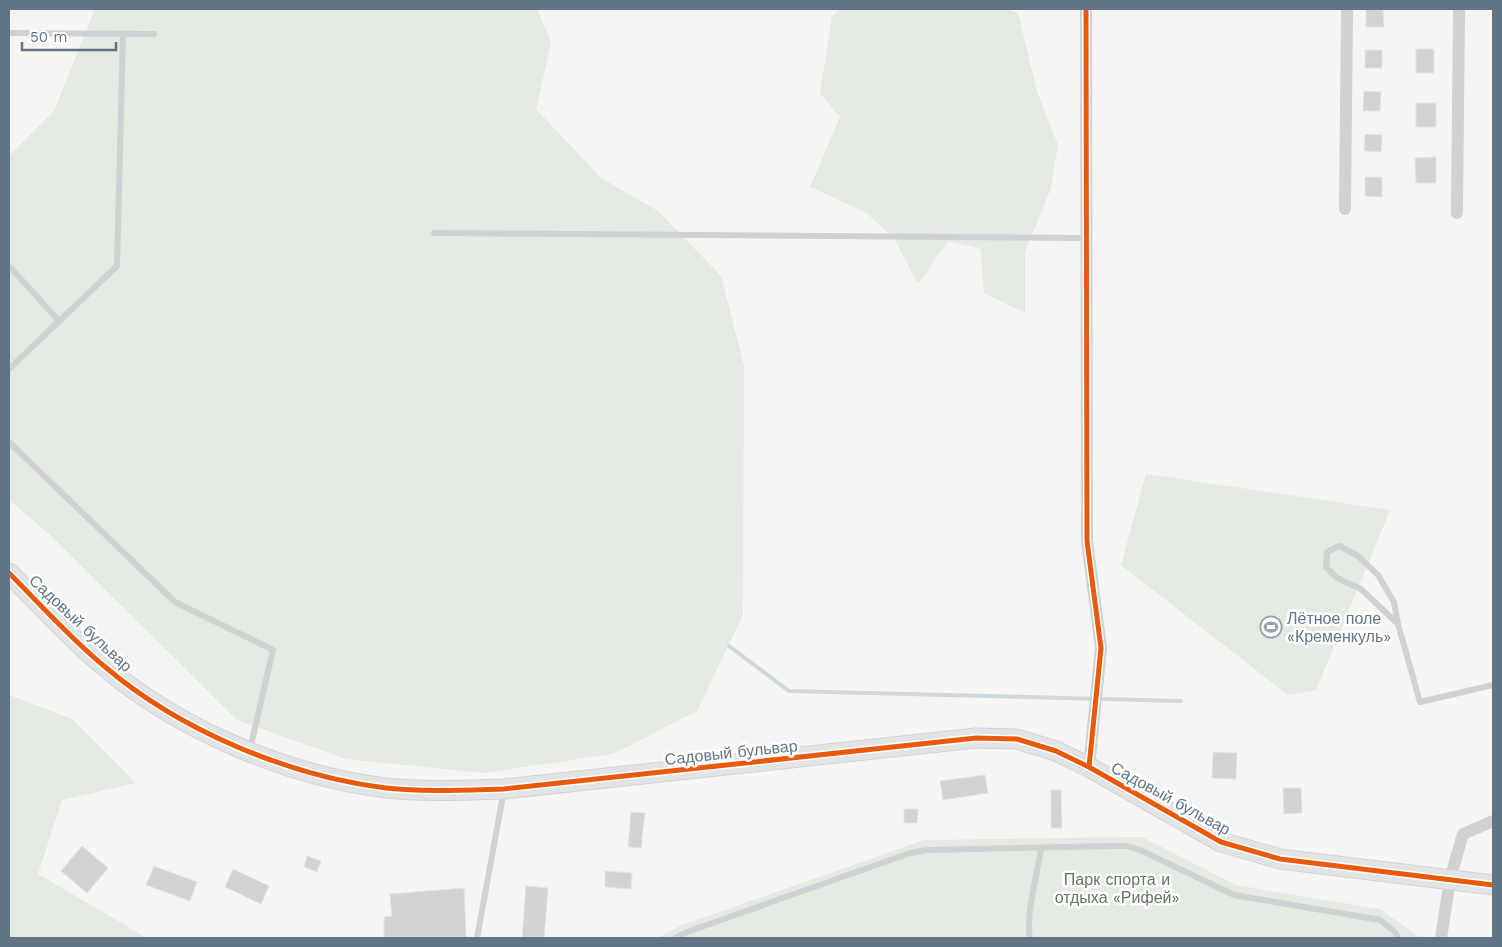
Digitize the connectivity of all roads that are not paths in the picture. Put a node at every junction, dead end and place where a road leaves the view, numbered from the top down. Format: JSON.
{"nodes":[{"id":1,"x":1086,"y":9,"type":"edge"},
{"id":2,"x":1347,"y":9,"type":"edge"},
{"id":3,"x":1459,"y":9,"type":"edge"},
{"id":4,"x":9,"y":33,"type":"edge"},
{"id":5,"x":123,"y":34,"type":"junction"},
{"id":6,"x":154,"y":34,"type":"dead end"},
{"id":7,"x":1345,"y":209,"type":"dead end"},
{"id":8,"x":1457,"y":213,"type":"dead end"},
{"id":9,"x":434,"y":233,"type":"dead end"},
{"id":10,"x":1086,"y":238,"type":"junction"},
{"id":11,"x":9,"y":266,"type":"edge"},
{"id":12,"x":59,"y":320,"type":"junction"},
{"id":13,"x":9,"y":369,"type":"edge"},
{"id":14,"x":9,"y":442,"type":"edge"},
{"id":15,"x":9,"y":573,"type":"edge"},
{"id":16,"x":1398,"y":624,"type":"junction"},
{"id":17,"x":1493,"y":685,"type":"edge"},
{"id":18,"x":249,"y":751,"type":"junction"},
{"id":19,"x":1089,"y":767,"type":"junction"},
{"id":20,"x":504,"y":789,"type":"junction"},
{"id":21,"x":1493,"y":821,"type":"edge"},
{"id":22,"x":1041,"y":848,"type":"junction"},
{"id":23,"x":1450,"y":879,"type":"junction"},
{"id":24,"x":1493,"y":885,"type":"edge"},
{"id":25,"x":477,"y":938,"type":"edge"},
{"id":26,"x":676,"y":938,"type":"edge"},
{"id":27,"x":1030,"y":938,"type":"edge"},
{"id":28,"x":1398,"y":938,"type":"edge"},
{"id":29,"x":1441,"y":938,"type":"edge"}],
"edges":[{"from":1,"to":10,"type":"street"},
{"from":2,"to":7,"type":"street"},
{"from":3,"to":8,"type":"street"},
{"from":4,"to":5,"type":"lane"},
{"from":5,"to":6,"type":"lane"},
{"from":5,"to":12,"type":"lane"},
{"from":9,"to":10,"type":"lane"},
{"from":10,"to":19,"type":"street"},
{"from":11,"to":12,"type":"lane"},
{"from":12,"to":13,"type":"lane"},
{"from":14,"to":18,"type":"lane"},
{"from":15,"to":18,"type":"street","name":"Садовый бульвар"},
{"from":16,"to":16,"type":"lane"},
{"from":16,"to":17,"type":"lane"},
{"from":18,"to":20,"type":"street","name":"Садовый бульвар"},
{"from":19,"to":20,"type":"street","name":"Садовый бульвар"},
{"from":19,"to":23,"type":"street","name":"Садовый бульвар"},
{"from":20,"to":25,"type":"lane"},
{"from":21,"to":23,"type":"street"},
{"from":22,"to":26,"type":"lane"},
{"from":22,"to":27,"type":"lane"},
{"from":22,"to":28,"type":"lane"},
{"from":23,"to":24,"type":"street","name":"Садовый бульвар"},
{"from":23,"to":29,"type":"street"}]}
